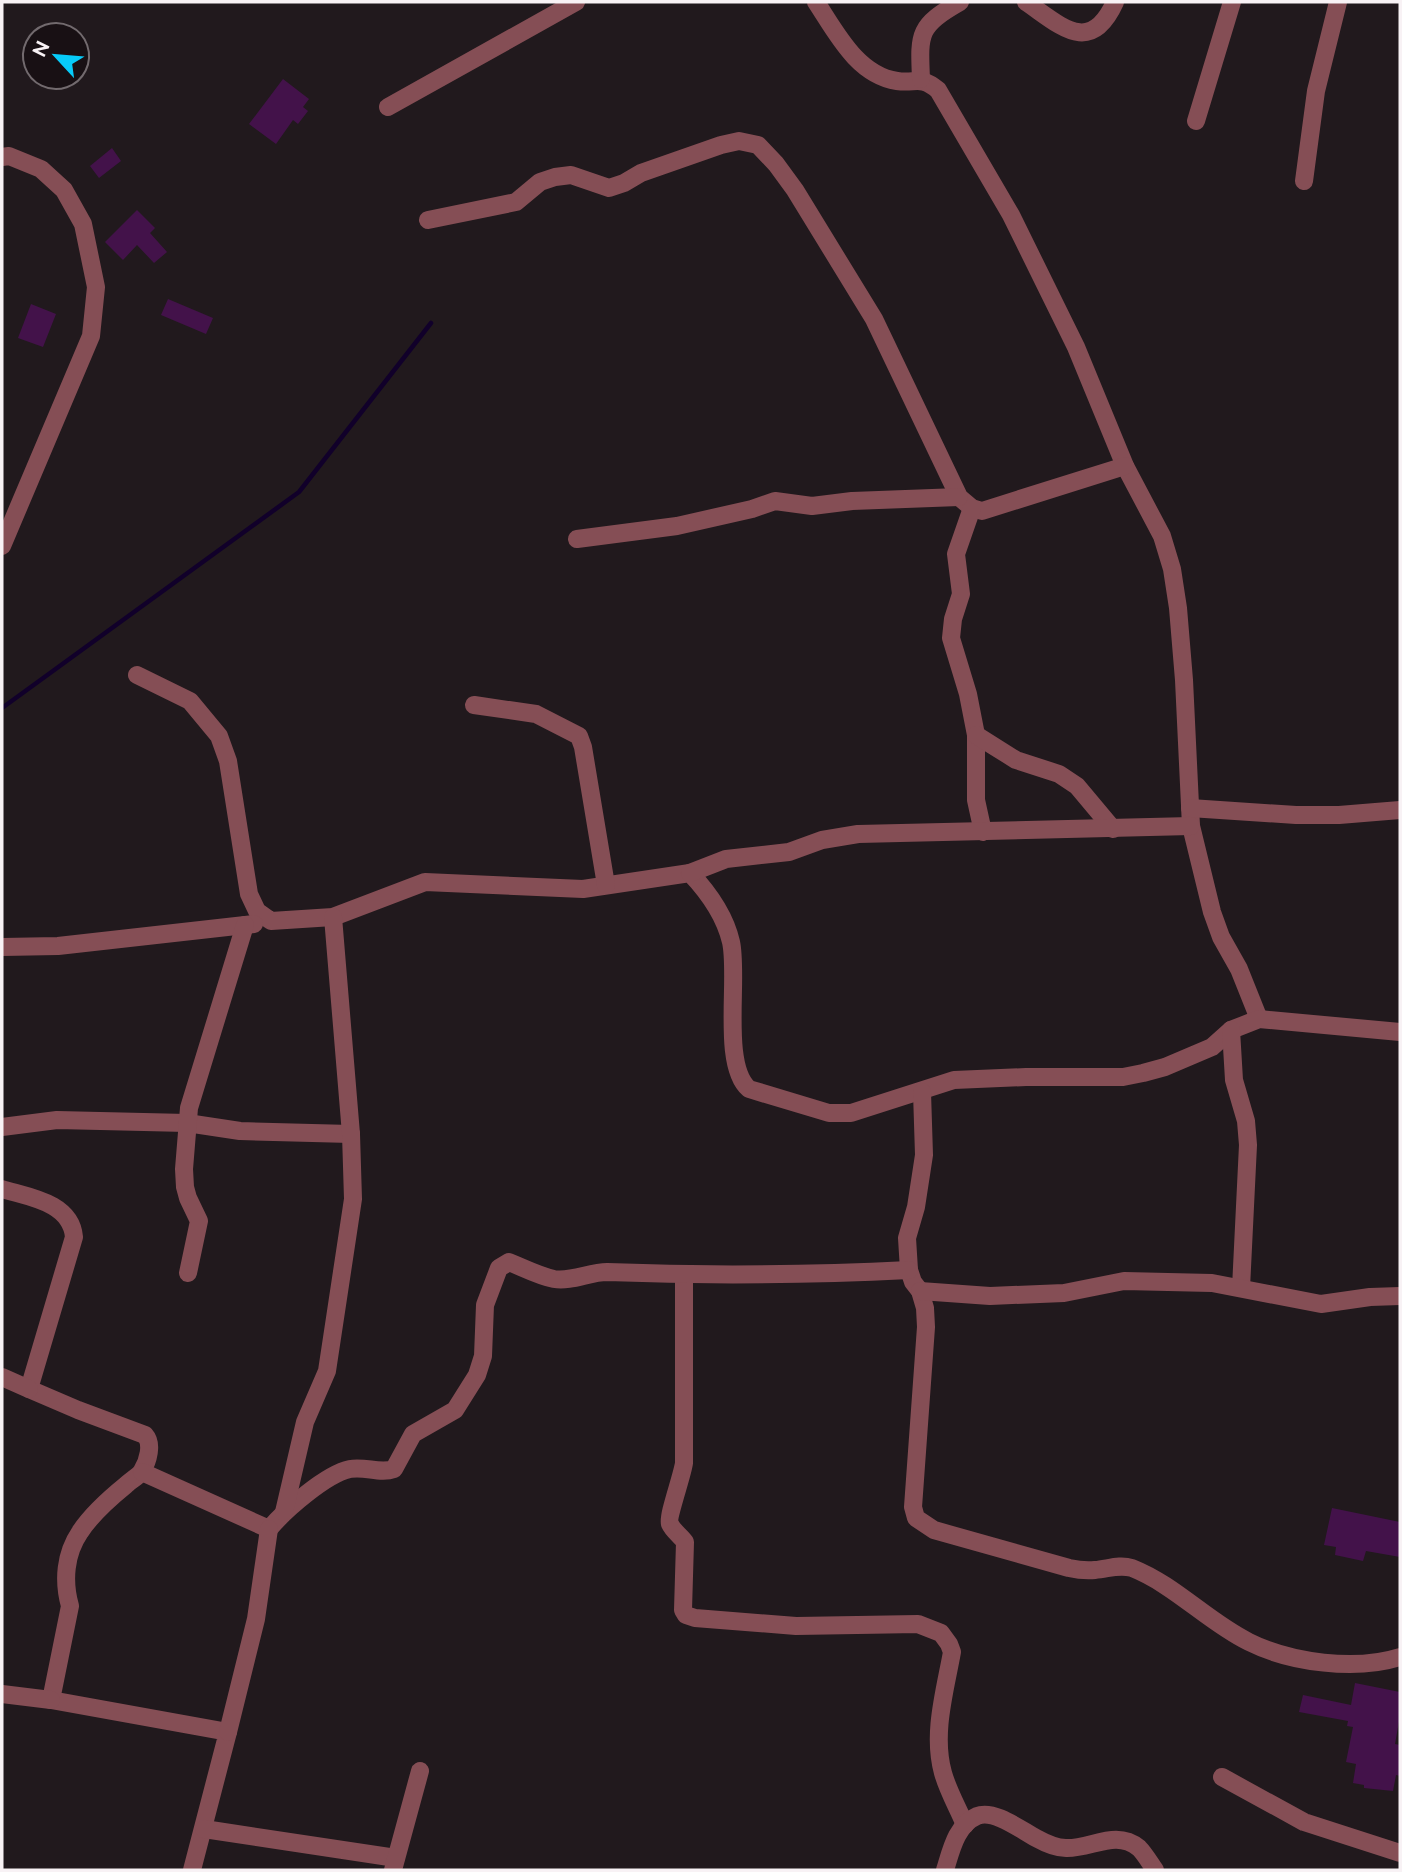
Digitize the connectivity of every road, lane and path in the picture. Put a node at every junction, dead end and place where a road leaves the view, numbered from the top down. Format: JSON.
{"nodes":[{"id":1,"x":576,"y":2,"type":"edge"},
{"id":2,"x":816,"y":2,"type":"edge"},
{"id":3,"x":960,"y":2,"type":"edge"},
{"id":4,"x":1026,"y":2,"type":"edge"},
{"id":5,"x":1115,"y":2,"type":"edge"},
{"id":6,"x":1232,"y":2,"type":"edge"},
{"id":7,"x":1329,"y":2,"type":"edge"},
{"id":8,"x":1336,"y":2,"type":"edge"},
{"id":9,"x":921,"y":79,"type":"junction"},
{"id":10,"x":388,"y":107,"type":"dead end"},
{"id":11,"x":1196,"y":121,"type":"dead end"},
{"id":12,"x":2,"y":157,"type":"edge"},
{"id":13,"x":1304,"y":181,"type":"dead end"},
{"id":14,"x":428,"y":220,"type":"dead end"},
{"id":15,"x":1125,"y":466,"type":"junction"},
{"id":16,"x":966,"y":503,"type":"junction"},
{"id":17,"x":577,"y":539,"type":"dead end"},
{"id":18,"x":2,"y":546,"type":"edge"},
{"id":19,"x":137,"y":675,"type":"dead end"},
{"id":20,"x":474,"y":705,"type":"dead end"},
{"id":21,"x":976,"y":735,"type":"junction"},
{"id":22,"x":1400,"y":810,"type":"edge"},
{"id":23,"x":1190,"y":817,"type":"junction"},
{"id":24,"x":1114,"y":828,"type":"junction"},
{"id":25,"x":983,"y":832,"type":"junction"},
{"id":26,"x":690,"y":873,"type":"junction"},
{"id":27,"x":606,"y":885,"type":"junction"},
{"id":28,"x":333,"y":917,"type":"junction"},
{"id":29,"x":271,"y":921,"type":"junction"},
{"id":30,"x":245,"y":925,"type":"junction"},
{"id":31,"x":2,"y":947,"type":"edge"},
{"id":32,"x":1259,"y":1019,"type":"junction"},
{"id":33,"x":1231,"y":1030,"type":"junction"},
{"id":34,"x":1400,"y":1032,"type":"edge"},
{"id":35,"x":922,"y":1092,"type":"junction"},
{"id":36,"x":187,"y":1123,"type":"junction"},
{"id":37,"x":2,"y":1127,"type":"edge"},
{"id":38,"x":351,"y":1134,"type":"junction"},
{"id":39,"x":2,"y":1189,"type":"edge"},
{"id":40,"x":909,"y":1270,"type":"junction"},
{"id":41,"x":188,"y":1273,"type":"dead end"},
{"id":42,"x":684,"y":1276,"type":"junction"},
{"id":43,"x":1241,"y":1288,"type":"junction"},
{"id":44,"x":920,"y":1291,"type":"junction"},
{"id":45,"x":1400,"y":1296,"type":"edge"},
{"id":46,"x":2,"y":1377,"type":"edge"},
{"id":47,"x":29,"y":1389,"type":"junction"},
{"id":48,"x":142,"y":1472,"type":"junction"},
{"id":49,"x":284,"y":1511,"type":"junction"},
{"id":50,"x":269,"y":1529,"type":"junction"},
{"id":51,"x":1400,"y":1657,"type":"edge"},
{"id":52,"x":2,"y":1694,"type":"edge"},
{"id":53,"x":51,"y":1700,"type":"junction"},
{"id":54,"x":228,"y":1732,"type":"junction"},
{"id":55,"x":420,"y":1771,"type":"dead end"},
{"id":56,"x":1222,"y":1777,"type":"dead end"},
{"id":57,"x":965,"y":1825,"type":"junction"},
{"id":58,"x":204,"y":1829,"type":"junction"},
{"id":59,"x":1400,"y":1853,"type":"edge"},
{"id":60,"x":395,"y":1864,"type":"edge"},
{"id":61,"x":192,"y":1870,"type":"edge"},
{"id":62,"x":945,"y":1870,"type":"edge"},
{"id":63,"x":1155,"y":1870,"type":"edge"}],
"edges":[{"from":1,"to":10,"type":"street"},
{"from":2,"to":9,"type":"street"},
{"from":3,"to":9,"type":"street"},
{"from":4,"to":5,"type":"street"},
{"from":6,"to":11,"type":"street"},
{"from":7,"to":8,"type":"street"},
{"from":8,"to":13,"type":"street"},
{"from":9,"to":15,"type":"street"},
{"from":12,"to":18,"type":"street"},
{"from":14,"to":16,"type":"street"},
{"from":15,"to":16,"type":"street"},
{"from":15,"to":23,"type":"street"},
{"from":16,"to":17,"type":"street"},
{"from":16,"to":21,"type":"street"},
{"from":19,"to":29,"type":"street"},
{"from":20,"to":27,"type":"street"},
{"from":21,"to":24,"type":"street"},
{"from":21,"to":25,"type":"street"},
{"from":22,"to":23,"type":"street"},
{"from":23,"to":24,"type":"street"},
{"from":23,"to":32,"type":"street"},
{"from":24,"to":25,"type":"street"},
{"from":25,"to":26,"type":"street"},
{"from":26,"to":27,"type":"street"},
{"from":26,"to":35,"type":"street"},
{"from":27,"to":28,"type":"street"},
{"from":28,"to":29,"type":"street"},
{"from":28,"to":38,"type":"street"},
{"from":29,"to":30,"type":"street"},
{"from":30,"to":31,"type":"street"},
{"from":30,"to":36,"type":"street"},
{"from":32,"to":33,"type":"street"},
{"from":32,"to":34,"type":"street"},
{"from":33,"to":35,"type":"street"},
{"from":33,"to":43,"type":"street"},
{"from":35,"to":40,"type":"street"},
{"from":36,"to":37,"type":"street"},
{"from":36,"to":38,"type":"street"},
{"from":36,"to":41,"type":"street"},
{"from":38,"to":49,"type":"street"},
{"from":39,"to":47,"type":"street"},
{"from":40,"to":42,"type":"street"},
{"from":40,"to":44,"type":"street"},
{"from":42,"to":49,"type":"street"},
{"from":42,"to":57,"type":"street"},
{"from":43,"to":44,"type":"street"},
{"from":43,"to":45,"type":"street"},
{"from":44,"to":51,"type":"street"},
{"from":46,"to":47,"type":"street"},
{"from":47,"to":48,"type":"street"},
{"from":48,"to":50,"type":"street"},
{"from":48,"to":53,"type":"street"},
{"from":49,"to":50,"type":"street"},
{"from":50,"to":54,"type":"street"},
{"from":52,"to":53,"type":"street"},
{"from":53,"to":54,"type":"street"},
{"from":54,"to":58,"type":"street"},
{"from":55,"to":60,"type":"street"},
{"from":56,"to":59,"type":"street"},
{"from":57,"to":62,"type":"street"},
{"from":57,"to":63,"type":"street"},
{"from":58,"to":60,"type":"street"},
{"from":58,"to":61,"type":"street"}]}
